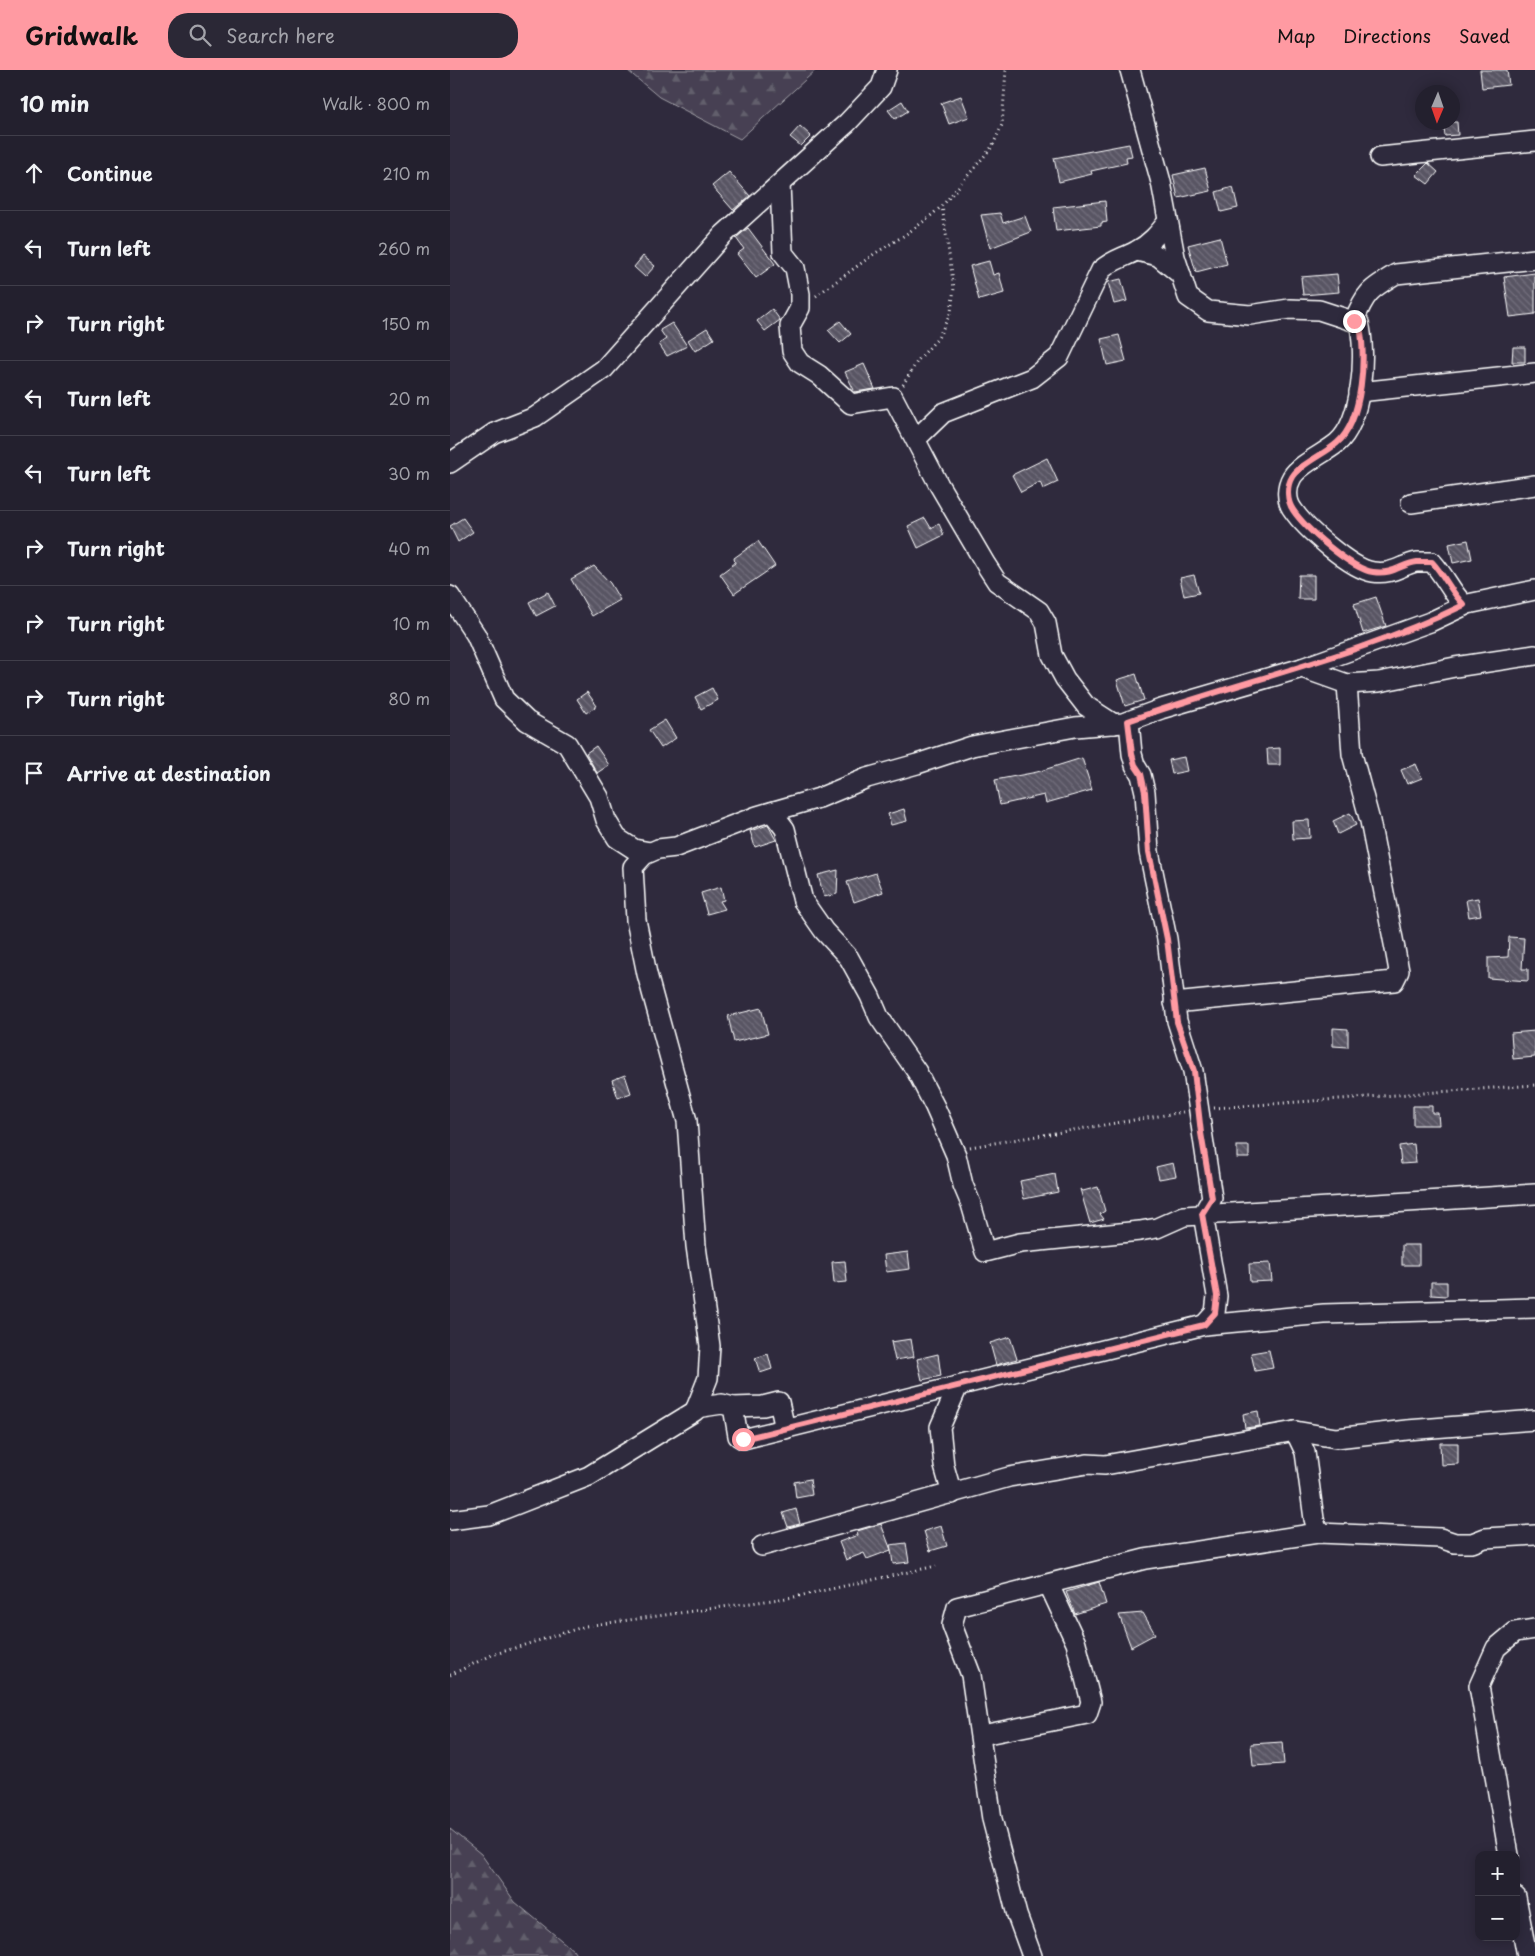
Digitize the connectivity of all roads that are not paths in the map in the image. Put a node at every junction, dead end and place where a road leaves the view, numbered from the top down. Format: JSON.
{"nodes":[{"id":1,"x":887,"y":70,"type":"edge"},
{"id":2,"x":1130,"y":70,"type":"edge"},
{"id":3,"x":1535,"y":142,"type":"edge"},
{"id":4,"x":1380,"y":157,"type":"dead end"},
{"id":5,"x":780,"y":184,"type":"junction"},
{"id":6,"x":1168,"y":220,"type":"junction"},
{"id":7,"x":1137,"y":251,"type":"junction"},
{"id":8,"x":1535,"y":259,"type":"edge"},
{"id":9,"x":1181,"y":276,"type":"junction"},
{"id":10,"x":1354,"y":321,"type":"junction"},
{"id":11,"x":1535,"y":373,"type":"edge"},
{"id":12,"x":1359,"y":392,"type":"junction"},
{"id":13,"x":916,"y":439,"type":"junction"},
{"id":14,"x":450,"y":463,"type":"edge"},
{"id":15,"x":1535,"y":485,"type":"edge"},
{"id":16,"x":1411,"y":503,"type":"dead end"},
{"id":17,"x":1535,"y":590,"type":"edge"},
{"id":18,"x":450,"y":596,"type":"edge"},
{"id":19,"x":1464,"y":605,"type":"junction"},
{"id":20,"x":1535,"y":655,"type":"edge"},
{"id":21,"x":1302,"y":668,"type":"junction"},
{"id":22,"x":1347,"y":684,"type":"junction"},
{"id":23,"x":1121,"y":722,"type":"junction"},
{"id":24,"x":772,"y":812,"type":"junction"},
{"id":25,"x":650,"y":852,"type":"junction"},
{"id":26,"x":1174,"y":1003,"type":"junction"},
{"id":27,"x":1535,"y":1194,"type":"edge"},
{"id":28,"x":1207,"y":1206,"type":"junction"},
{"id":29,"x":1535,"y":1308,"type":"edge"},
{"id":30,"x":1204,"y":1325,"type":"junction"},
{"id":31,"x":958,"y":1386,"type":"junction"},
{"id":32,"x":733,"y":1407,"type":"junction"},
{"id":33,"x":696,"y":1408,"type":"junction"},
{"id":34,"x":1535,"y":1420,"type":"edge"},
{"id":35,"x":785,"y":1429,"type":"junction"},
{"id":36,"x":1296,"y":1431,"type":"junction"},
{"id":37,"x":952,"y":1494,"type":"junction"},
{"id":38,"x":450,"y":1520,"type":"edge"},
{"id":39,"x":1318,"y":1533,"type":"junction"},
{"id":40,"x":1535,"y":1535,"type":"edge"},
{"id":41,"x":762,"y":1546,"type":"dead end"},
{"id":42,"x":1049,"y":1585,"type":"junction"},
{"id":43,"x":1535,"y":1629,"type":"edge"},
{"id":44,"x":982,"y":1735,"type":"junction"},
{"id":45,"x":1508,"y":1851,"type":"edge"},
{"id":46,"x":1520,"y":1918,"type":"edge"},
{"id":47,"x":1032,"y":1956,"type":"edge"},
{"id":48,"x":1527,"y":1956,"type":"edge"}],
"edges":[{"from":1,"to":5,"type":"street"},
{"from":2,"to":6,"type":"street"},
{"from":3,"to":4,"type":"street"},
{"from":5,"to":13,"type":"street"},
{"from":5,"to":14,"type":"street"},
{"from":6,"to":7,"type":"street"},
{"from":6,"to":9,"type":"street"},
{"from":7,"to":9,"type":"street"},
{"from":7,"to":13,"type":"street"},
{"from":8,"to":10,"type":"street"},
{"from":9,"to":10,"type":"street"},
{"from":10,"to":12,"type":"street"},
{"from":11,"to":12,"type":"street"},
{"from":12,"to":19,"type":"street"},
{"from":13,"to":23,"type":"street"},
{"from":15,"to":16,"type":"street"},
{"from":17,"to":19,"type":"street"},
{"from":18,"to":25,"type":"street"},
{"from":19,"to":21,"type":"street"},
{"from":20,"to":22,"type":"street"},
{"from":21,"to":22,"type":"street"},
{"from":21,"to":23,"type":"street"},
{"from":22,"to":26,"type":"street"},
{"from":23,"to":24,"type":"street"},
{"from":23,"to":26,"type":"street"},
{"from":24,"to":25,"type":"street"},
{"from":24,"to":28,"type":"street"},
{"from":25,"to":33,"type":"street"},
{"from":26,"to":28,"type":"street"},
{"from":27,"to":28,"type":"street"},
{"from":28,"to":30,"type":"street"},
{"from":29,"to":30,"type":"street"},
{"from":30,"to":31,"type":"street"},
{"from":31,"to":35,"type":"street"},
{"from":31,"to":37,"type":"street"},
{"from":32,"to":33,"type":"street"},
{"from":32,"to":35,"type":"street"},
{"from":32,"to":35,"type":"street"},
{"from":33,"to":38,"type":"street"},
{"from":34,"to":36,"type":"street"},
{"from":36,"to":37,"type":"street"},
{"from":36,"to":39,"type":"street"},
{"from":37,"to":41,"type":"street"},
{"from":39,"to":40,"type":"street"},
{"from":39,"to":42,"type":"street"},
{"from":42,"to":44,"type":"street"},
{"from":42,"to":44,"type":"street"},
{"from":43,"to":45,"type":"street"},
{"from":44,"to":47,"type":"street"},
{"from":46,"to":48,"type":"street"}]}
